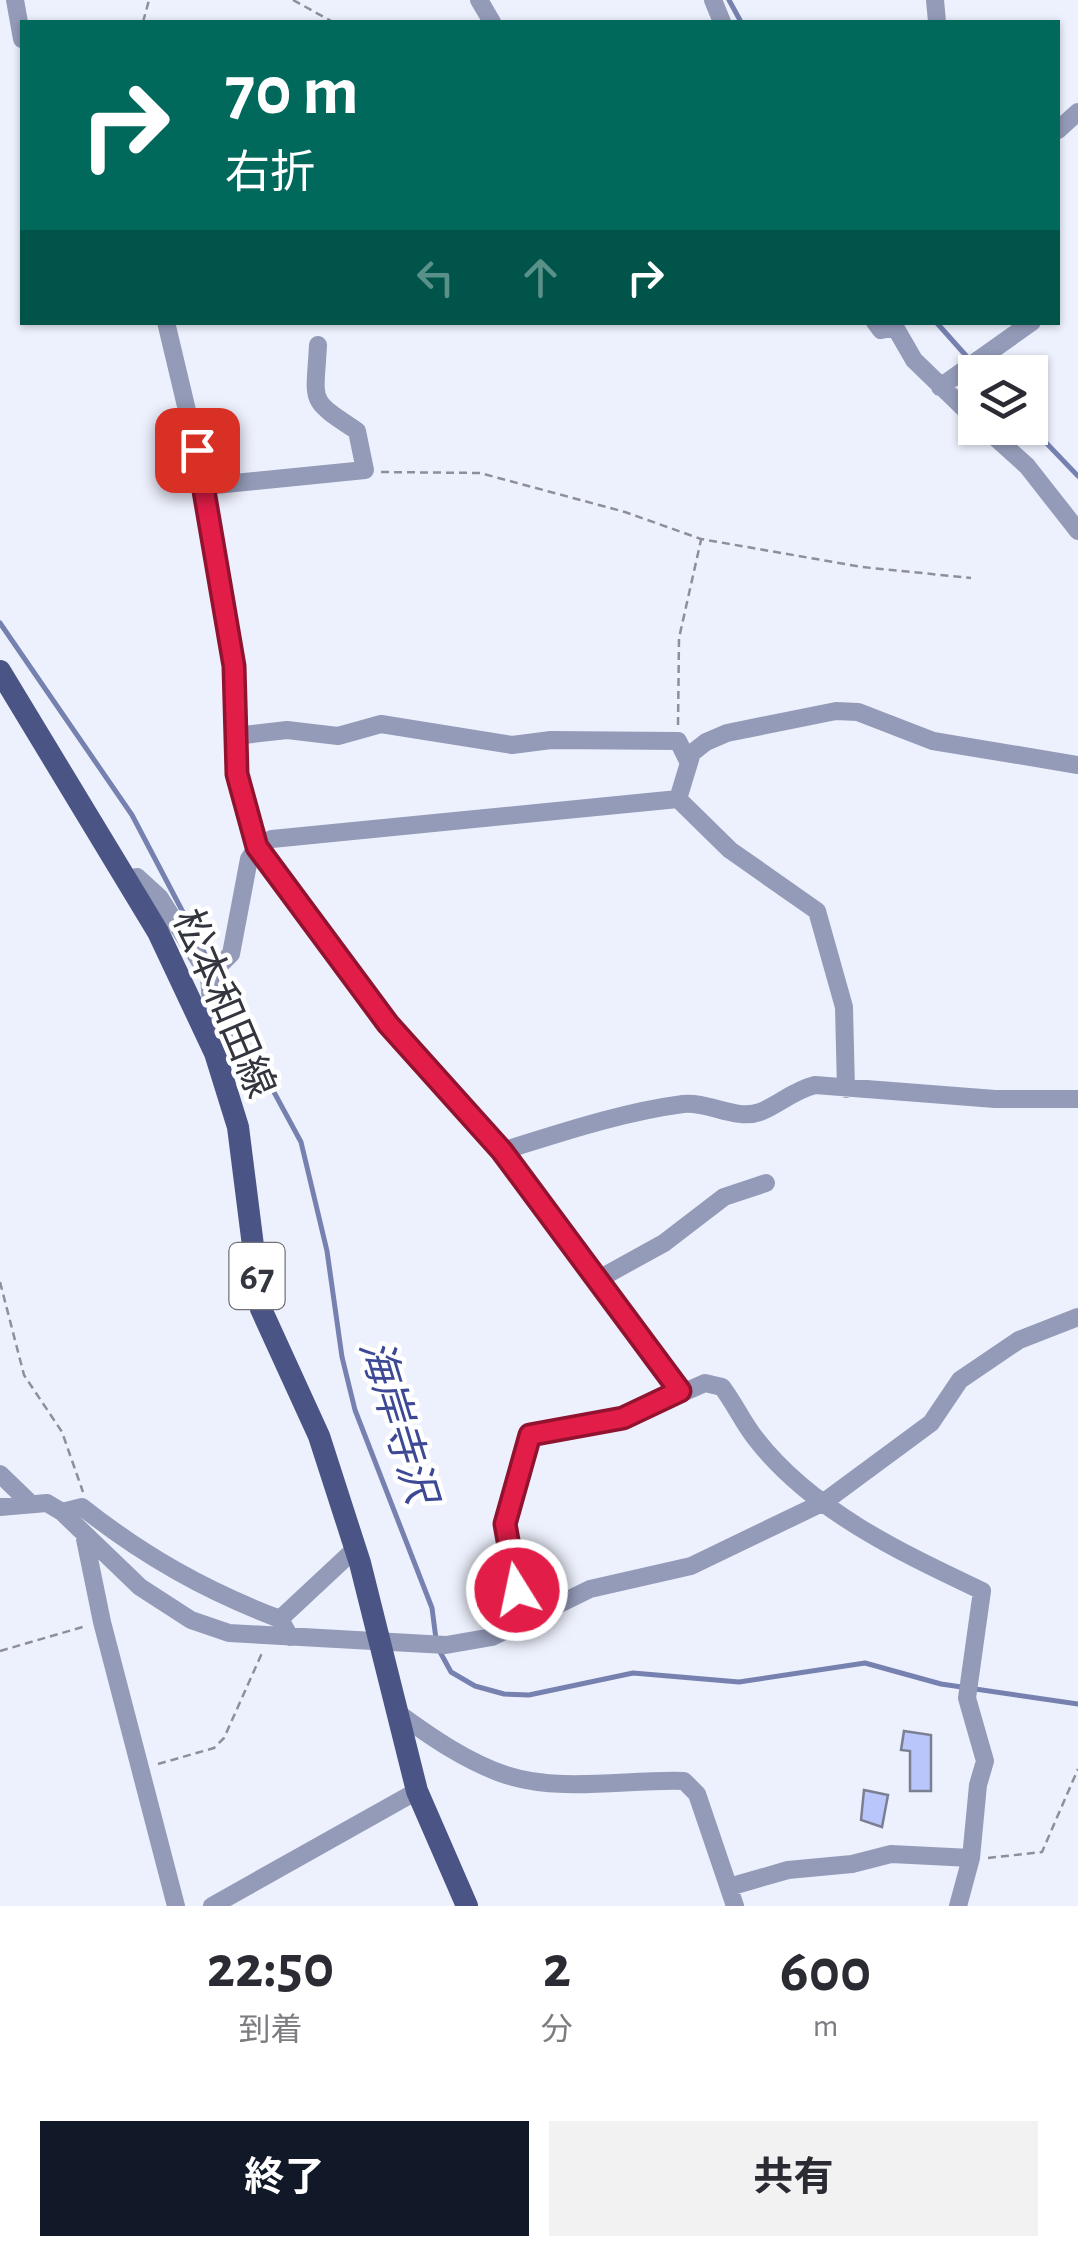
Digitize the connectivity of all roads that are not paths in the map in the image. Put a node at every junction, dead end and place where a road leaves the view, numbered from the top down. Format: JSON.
{"nodes":[{"id":1,"x":14,"y":0,"type":"edge"},
{"id":2,"x":20,"y":29,"type":"edge"},
{"id":3,"x":167,"y":325,"type":"edge"},
{"id":4,"x":894,"y":325,"type":"edge"},
{"id":5,"x":1028,"y":325,"type":"edge"},
{"id":6,"x":318,"y":345,"type":"dead end"},
{"id":7,"x":940,"y":387,"type":"junction"},
{"id":8,"x":958,"y":403,"type":"edge"},
{"id":9,"x":1003,"y":445,"type":"edge"},
{"id":10,"x":205,"y":486,"type":"junction"},
{"id":11,"x":1078,"y":530,"type":"edge"},
{"id":12,"x":0,"y":671,"type":"edge"},
{"id":13,"x":234,"y":736,"type":"junction"},
{"id":14,"x":688,"y":761,"type":"junction"},
{"id":15,"x":1078,"y":765,"type":"edge"},
{"id":16,"x":678,"y":799,"type":"junction"},
{"id":17,"x":257,"y":847,"type":"junction"},
{"id":18,"x":126,"y":880,"type":"junction"},
{"id":19,"x":209,"y":976,"type":"junction"},
{"id":20,"x":215,"y":1053,"type":"junction"},
{"id":21,"x":846,"y":1089,"type":"junction"},
{"id":22,"x":1078,"y":1100,"type":"edge"},
{"id":23,"x":502,"y":1151,"type":"junction"},
{"id":24,"x":766,"y":1183,"type":"dead end"},
{"id":25,"x":597,"y":1280,"type":"junction"},
{"id":26,"x":1078,"y":1317,"type":"edge"},
{"id":27,"x":680,"y":1391,"type":"junction"},
{"id":28,"x":0,"y":1474,"type":"edge"},
{"id":29,"x":824,"y":1502,"type":"junction"},
{"id":30,"x":30,"y":1503,"type":"junction"},
{"id":31,"x":0,"y":1508,"type":"edge"},
{"id":32,"x":62,"y":1512,"type":"junction"},
{"id":33,"x":85,"y":1538,"type":"junction"},
{"id":34,"x":355,"y":1549,"type":"junction"},
{"id":35,"x":280,"y":1619,"type":"junction"},
{"id":36,"x":522,"y":1622,"type":"junction"},
{"id":37,"x":290,"y":1637,"type":"junction"},
{"id":38,"x":378,"y":1641,"type":"junction"},
{"id":39,"x":398,"y":1713,"type":"junction"},
{"id":40,"x":418,"y":1791,"type":"junction"},
{"id":41,"x":971,"y":1858,"type":"junction"},
{"id":42,"x":729,"y":1887,"type":"junction"},
{"id":43,"x":176,"y":1906,"type":"edge"},
{"id":44,"x":212,"y":1906,"type":"edge"},
{"id":45,"x":467,"y":1906,"type":"edge"},
{"id":46,"x":734,"y":1906,"type":"edge"},
{"id":47,"x":958,"y":1906,"type":"edge"}],
"edges":[{"from":1,"to":2,"type":"street"},
{"from":3,"to":10,"type":"street"},
{"from":4,"to":7,"type":"street"},
{"from":5,"to":7,"type":"street"},
{"from":6,"to":10,"type":"street"},
{"from":7,"to":8,"type":"street"},
{"from":9,"to":11,"type":"street"},
{"from":10,"to":13,"type":"street"},
{"from":12,"to":18,"type":"main road","name":"松本和田線","number":"67"},
{"from":13,"to":14,"type":"street"},
{"from":13,"to":17,"type":"street"},
{"from":14,"to":15,"type":"street"},
{"from":14,"to":16,"type":"street"},
{"from":16,"to":17,"type":"street"},
{"from":16,"to":21,"type":"street"},
{"from":17,"to":19,"type":"street"},
{"from":17,"to":23,"type":"street"},
{"from":18,"to":19,"type":"street"},
{"from":18,"to":20,"type":"main road","name":"松本和田線","number":"67"},
{"from":19,"to":20,"type":"street"},
{"from":20,"to":34,"type":"main road","name":"松本和田線","number":"67"},
{"from":21,"to":22,"type":"street"},
{"from":21,"to":23,"type":"street"},
{"from":23,"to":25,"type":"street"},
{"from":24,"to":25,"type":"street"},
{"from":25,"to":27,"type":"street"},
{"from":26,"to":29,"type":"street"},
{"from":27,"to":29,"type":"street"},
{"from":27,"to":36,"type":"street"},
{"from":28,"to":30,"type":"street"},
{"from":29,"to":36,"type":"street"},
{"from":29,"to":41,"type":"street"},
{"from":30,"to":31,"type":"street"},
{"from":30,"to":32,"type":"street"},
{"from":32,"to":33,"type":"street"},
{"from":32,"to":35,"type":"street"},
{"from":33,"to":37,"type":"street"},
{"from":33,"to":43,"type":"street"},
{"from":34,"to":35,"type":"street"},
{"from":34,"to":38,"type":"main road","name":"松本和田線","number":"67"},
{"from":35,"to":37,"type":"street"},
{"from":36,"to":38,"type":"street"},
{"from":37,"to":38,"type":"street"},
{"from":38,"to":39,"type":"main road","name":"松本和田線","number":"67"},
{"from":39,"to":40,"type":"main road","name":"松本和田線","number":"67"},
{"from":39,"to":42,"type":"street"},
{"from":40,"to":44,"type":"street"},
{"from":40,"to":45,"type":"main road","name":"松本和田線","number":"67"},
{"from":41,"to":42,"type":"street"},
{"from":41,"to":47,"type":"street"},
{"from":42,"to":46,"type":"street"}]}
